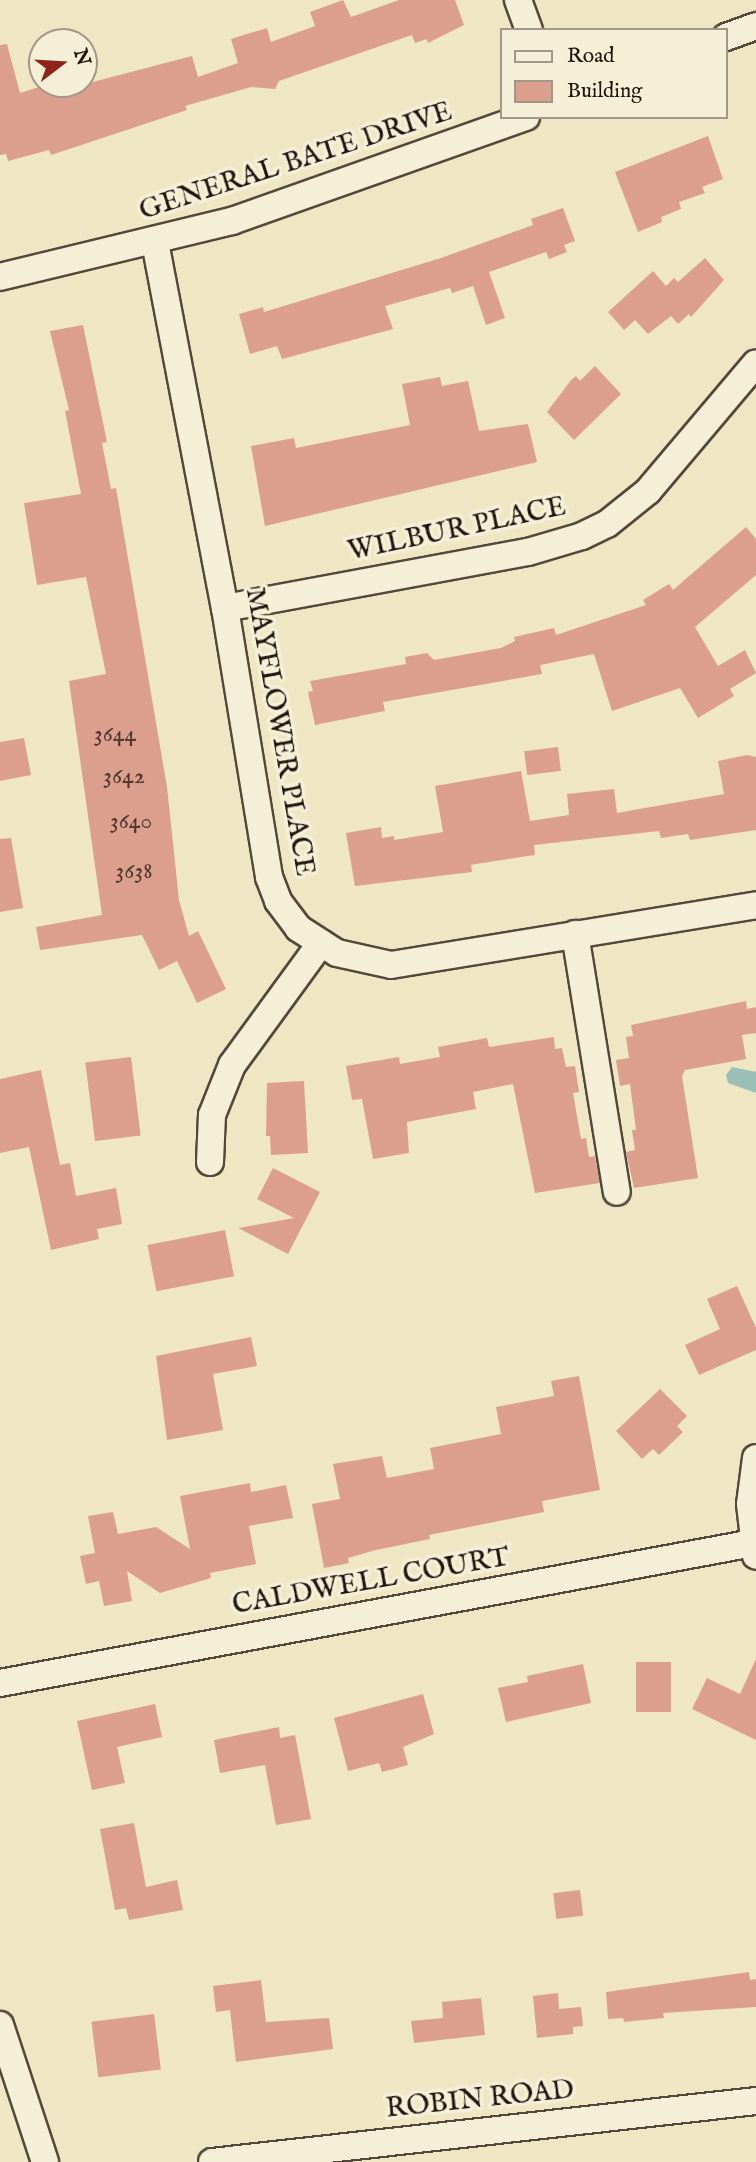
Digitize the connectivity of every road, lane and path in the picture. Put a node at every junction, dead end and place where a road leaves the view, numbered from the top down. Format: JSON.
{"nodes":[{"id":1,"x":519,"y":0,"type":"edge"},
{"id":2,"x":756,"y":26,"type":"edge"},
{"id":3,"x":528,"y":28,"type":"edge"},
{"id":4,"x":728,"y":36,"type":"edge"},
{"id":5,"x":520,"y":119,"type":"edge"},
{"id":6,"x":155,"y":242,"type":"junction"},
{"id":7,"x":0,"y":277,"type":"edge"},
{"id":8,"x":756,"y":363,"type":"edge"},
{"id":9,"x":225,"y":608,"type":"junction"},
{"id":10,"x":756,"y":905,"type":"edge"},
{"id":11,"x":575,"y":934,"type":"junction"},
{"id":12,"x":321,"y":943,"type":"junction"},
{"id":13,"x":210,"y":1162,"type":"dead end"},
{"id":14,"x":617,"y":1192,"type":"dead end"},
{"id":15,"x":756,"y":1458,"type":"edge"},
{"id":16,"x":755,"y":1550,"type":"edge"},
{"id":17,"x":0,"y":1683,"type":"edge"},
{"id":18,"x":0,"y":2025,"type":"edge"},
{"id":19,"x":756,"y":2101,"type":"edge"},
{"id":20,"x":45,"y":2162,"type":"edge"},
{"id":21,"x":212,"y":2162,"type":"edge"}],
"edges":[{"from":1,"to":3,"type":"street"},
{"from":2,"to":4,"type":"street"},
{"from":5,"to":6,"type":"street","name":"GENERAL BATE DRIVE"},
{"from":6,"to":7,"type":"street","name":"GENERAL BATE DRIVE"},
{"from":6,"to":9,"type":"street","name":"MAYFLOWER PLACE"},
{"from":8,"to":9,"type":"street","name":"WILBUR PLACE"},
{"from":9,"to":12,"type":"street","name":"MAYFLOWER PLACE"},
{"from":10,"to":11,"type":"street","name":"MAYFLOWER PLACE"},
{"from":11,"to":12,"type":"street","name":"MAYFLOWER PLACE"},
{"from":11,"to":14,"type":"street"},
{"from":12,"to":13,"type":"street"},
{"from":15,"to":16,"type":"street"},
{"from":16,"to":17,"type":"street","name":"CALDWELL COURT"},
{"from":18,"to":20,"type":"street"},
{"from":19,"to":21,"type":"street","name":"ROBIN ROAD"}]}
